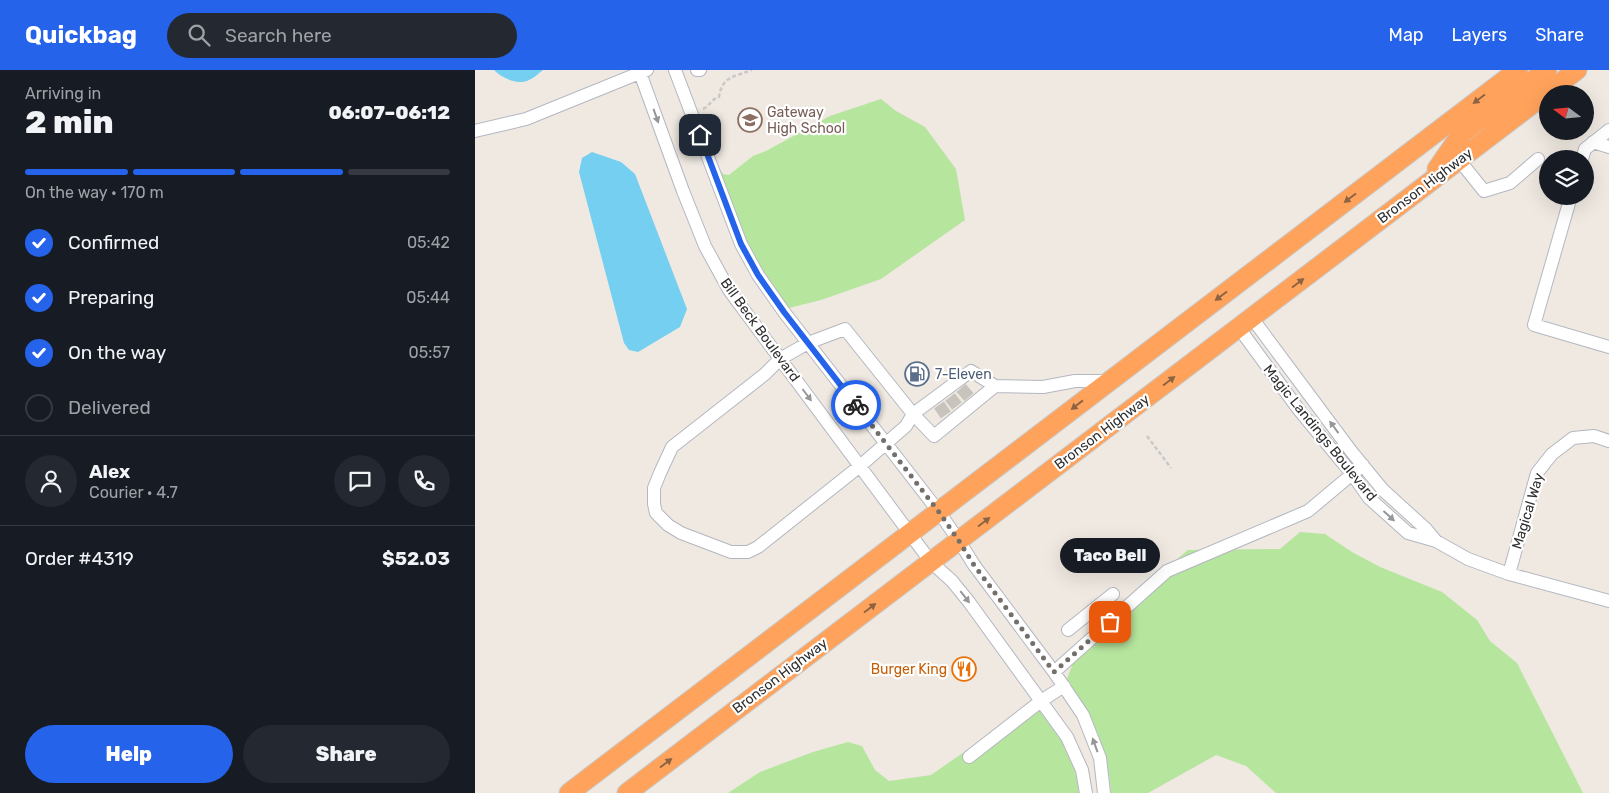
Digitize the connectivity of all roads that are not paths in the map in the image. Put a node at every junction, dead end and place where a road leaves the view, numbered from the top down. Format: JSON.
{"nodes":[{"id":1,"x":675,"y":70,"type":"edge"},
{"id":2,"x":1518,"y":70,"type":"edge"},
{"id":3,"x":1547,"y":70,"type":"edge"},
{"id":4,"x":1577,"y":70,"type":"edge"},
{"id":5,"x":642,"y":71,"type":"edge"},
{"id":6,"x":1609,"y":130,"type":"edge"},
{"id":7,"x":475,"y":131,"type":"edge"},
{"id":8,"x":1593,"y":142,"type":"junction"},
{"id":9,"x":1609,"y":147,"type":"edge"},
{"id":10,"x":1585,"y":150,"type":"edge"},
{"id":11,"x":1538,"y":159,"type":"dead end"},
{"id":12,"x":1459,"y":160,"type":"junction"},
{"id":13,"x":1427,"y":184,"type":"junction"},
{"id":14,"x":1568,"y":205,"type":"edge"},
{"id":15,"x":1245,"y":323,"type":"junction"},
{"id":16,"x":808,"y":343,"type":"junction"},
{"id":17,"x":1609,"y":347,"type":"edge"},
{"id":18,"x":780,"y":359,"type":"junction"},
{"id":19,"x":1109,"y":381,"type":"junction"},
{"id":20,"x":995,"y":386,"type":"junction"},
{"id":21,"x":965,"y":392,"type":"junction"},
{"id":22,"x":954,"y":401,"type":"junction"},
{"id":23,"x":942,"y":410,"type":"junction"},
{"id":24,"x":913,"y":414,"type":"junction"},
{"id":25,"x":1609,"y":441,"type":"edge"},
{"id":26,"x":885,"y":443,"type":"junction"},
{"id":27,"x":1363,"y":465,"type":"junction"},
{"id":28,"x":860,"y":466,"type":"junction"},
{"id":29,"x":1352,"y":474,"type":"junction"},
{"id":30,"x":939,"y":512,"type":"junction"},
{"id":31,"x":910,"y":533,"type":"junction"},
{"id":32,"x":959,"y":541,"type":"junction"},
{"id":33,"x":1436,"y":541,"type":"junction"},
{"id":34,"x":931,"y":562,"type":"junction"},
{"id":35,"x":1509,"y":574,"type":"junction"},
{"id":36,"x":1113,"y":594,"type":"dead end"},
{"id":37,"x":1609,"y":601,"type":"edge"},
{"id":38,"x":1068,"y":630,"type":"dead end"},
{"id":39,"x":1054,"y":672,"type":"junction"},
{"id":40,"x":1064,"y":686,"type":"junction"},
{"id":41,"x":1041,"y":700,"type":"junction"},
{"id":42,"x":969,"y":757,"type":"dead end"},
{"id":43,"x":569,"y":793,"type":"edge"},
{"id":44,"x":627,"y":793,"type":"edge"},
{"id":45,"x":1086,"y":793,"type":"edge"},
{"id":46,"x":1104,"y":793,"type":"edge"}],
"edges":[{"from":1,"to":16,"type":"street"},
{"from":2,"to":19,"type":"highway","one_way":true},
{"from":3,"to":13,"type":"highway"},
{"from":4,"to":12,"type":"highway","name":"Bronson Highway"},
{"from":5,"to":7,"type":"street"},
{"from":5,"to":18,"type":"street","name":"Bill Beck Boulevard","one_way":true},
{"from":6,"to":8,"type":"street"},
{"from":8,"to":9,"type":"street"},
{"from":8,"to":10,"type":"street"},
{"from":11,"to":12,"type":"street"},
{"from":12,"to":13,"type":"highway","name":"Bronson Highway"},
{"from":15,"to":13,"type":"highway","name":"Bronson Highway","one_way":true},
{"from":14,"to":17,"type":"street"},
{"from":27,"to":15,"type":"street","name":"Magic Landings Boulevard","one_way":true},
{"from":15,"to":29,"type":"street","name":"Magic Landings Boulevard"},
{"from":32,"to":15,"type":"highway","name":"Bronson Highway","one_way":true},
{"from":16,"to":18,"type":"street"},
{"from":16,"to":24,"type":"street"},
{"from":16,"to":26,"type":"street"},
{"from":18,"to":28,"type":"street","name":"Bill Beck Boulevard","one_way":true},
{"from":18,"to":28,"type":"street"},
{"from":19,"to":20,"type":"street"},
{"from":19,"to":30,"type":"highway","one_way":true},
{"from":20,"to":21,"type":"street"},
{"from":20,"to":21,"type":"street"},
{"from":21,"to":22,"type":"street"},
{"from":21,"to":22,"type":"street"},
{"from":22,"to":23,"type":"street"},
{"from":22,"to":23,"type":"street"},
{"from":23,"to":24,"type":"street"},
{"from":23,"to":24,"type":"street"},
{"from":24,"to":26,"type":"street"},
{"from":25,"to":35,"type":"street","name":"Magical Way"},
{"from":26,"to":28,"type":"street"},
{"from":26,"to":30,"type":"street"},
{"from":27,"to":29,"type":"street"},
{"from":27,"to":33,"type":"street","name":"Magic Landings Boulevard"},
{"from":28,"to":31,"type":"street","name":"Bill Beck Boulevard"},
{"from":29,"to":33,"type":"street","name":"Magic Landings Boulevard","one_way":true},
{"from":29,"to":39,"type":"street"},
{"from":30,"to":31,"type":"highway"},
{"from":30,"to":32,"type":"street"},
{"from":31,"to":34,"type":"street","name":"Bill Beck Boulevard"},
{"from":31,"to":43,"type":"highway"},
{"from":32,"to":34,"type":"highway","name":"Bronson Highway"},
{"from":32,"to":39,"type":"street"},
{"from":33,"to":35,"type":"street","name":"Magic Landings Boulevard"},
{"from":34,"to":41,"type":"street","name":"Bill Beck Boulevard","one_way":true},
{"from":44,"to":34,"type":"highway","name":"Bronson Highway","one_way":true},
{"from":35,"to":37,"type":"street","name":"Magic Landings Boulevard"},
{"from":36,"to":38,"type":"street"},
{"from":39,"to":40,"type":"street"},
{"from":40,"to":41,"type":"street"},
{"from":46,"to":40,"type":"street","one_way":true},
{"from":41,"to":42,"type":"street"},
{"from":41,"to":45,"type":"street","name":"Bill Beck Boulevard"}]}
